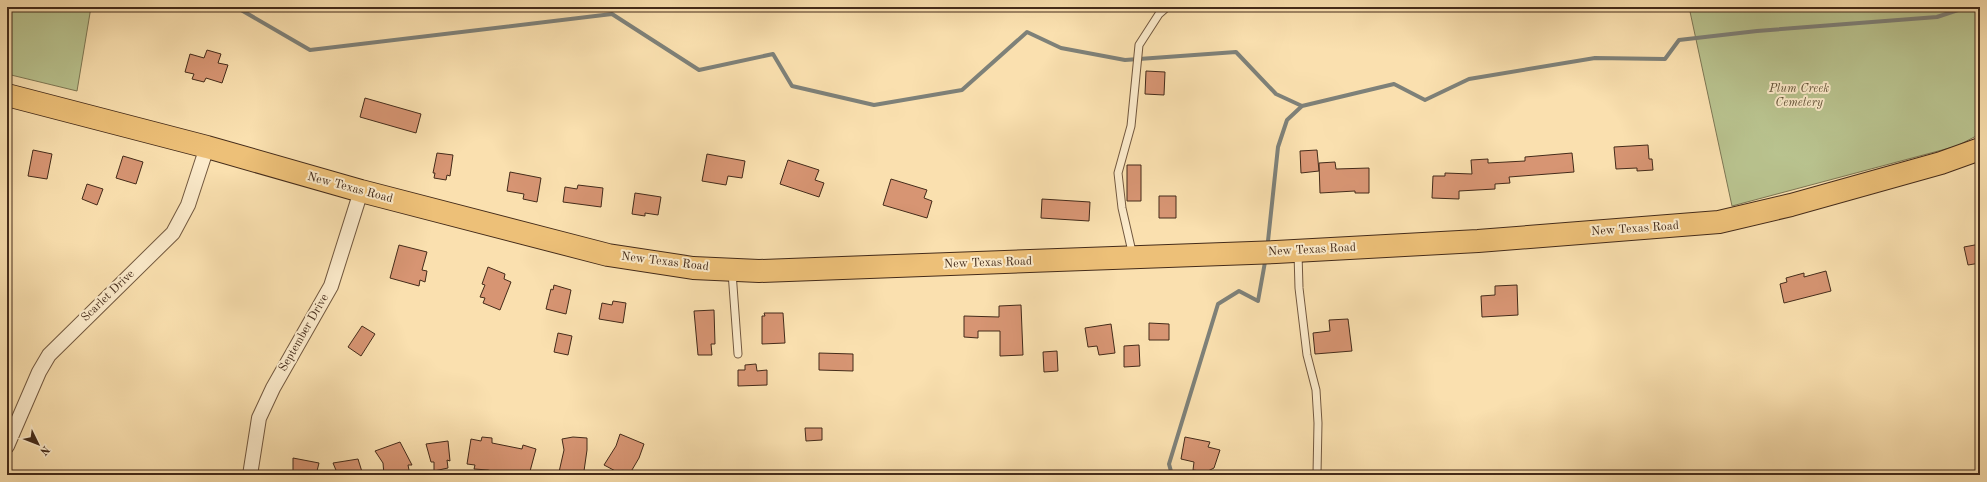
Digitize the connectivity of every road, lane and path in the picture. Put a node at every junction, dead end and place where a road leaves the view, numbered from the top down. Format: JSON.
{"nodes":[{"id":1,"x":1167,"y":7,"type":"edge"},
{"id":2,"x":7,"y":94,"type":"edge"},
{"id":3,"x":207,"y":147,"type":"junction"},
{"id":4,"x":1980,"y":149,"type":"edge"},
{"id":5,"x":361,"y":191,"type":"junction"},
{"id":6,"x":1298,"y":250,"type":"junction"},
{"id":7,"x":1134,"y":258,"type":"junction"},
{"id":8,"x":732,"y":270,"type":"junction"},
{"id":9,"x":738,"y":354,"type":"dead end"},
{"id":10,"x":7,"y":446,"type":"edge"},
{"id":11,"x":1317,"y":474,"type":"dead end"},
{"id":12,"x":250,"y":475,"type":"edge"}],
"edges":[{"from":1,"to":7,"type":"lane"},
{"from":2,"to":3,"type":"main road","name":"New Texas Road"},
{"from":3,"to":5,"type":"main road","name":"New Texas Road"},
{"from":3,"to":10,"type":"street","name":"Scarlet Drive"},
{"from":4,"to":6,"type":"main road","name":"New Texas Road"},
{"from":5,"to":8,"type":"main road","name":"New Texas Road"},
{"from":5,"to":12,"type":"street","name":"September Drive"},
{"from":6,"to":7,"type":"main road","name":"New Texas Road"},
{"from":6,"to":11,"type":"lane"},
{"from":7,"to":8,"type":"main road","name":"New Texas Road"},
{"from":8,"to":9,"type":"lane"}]}
